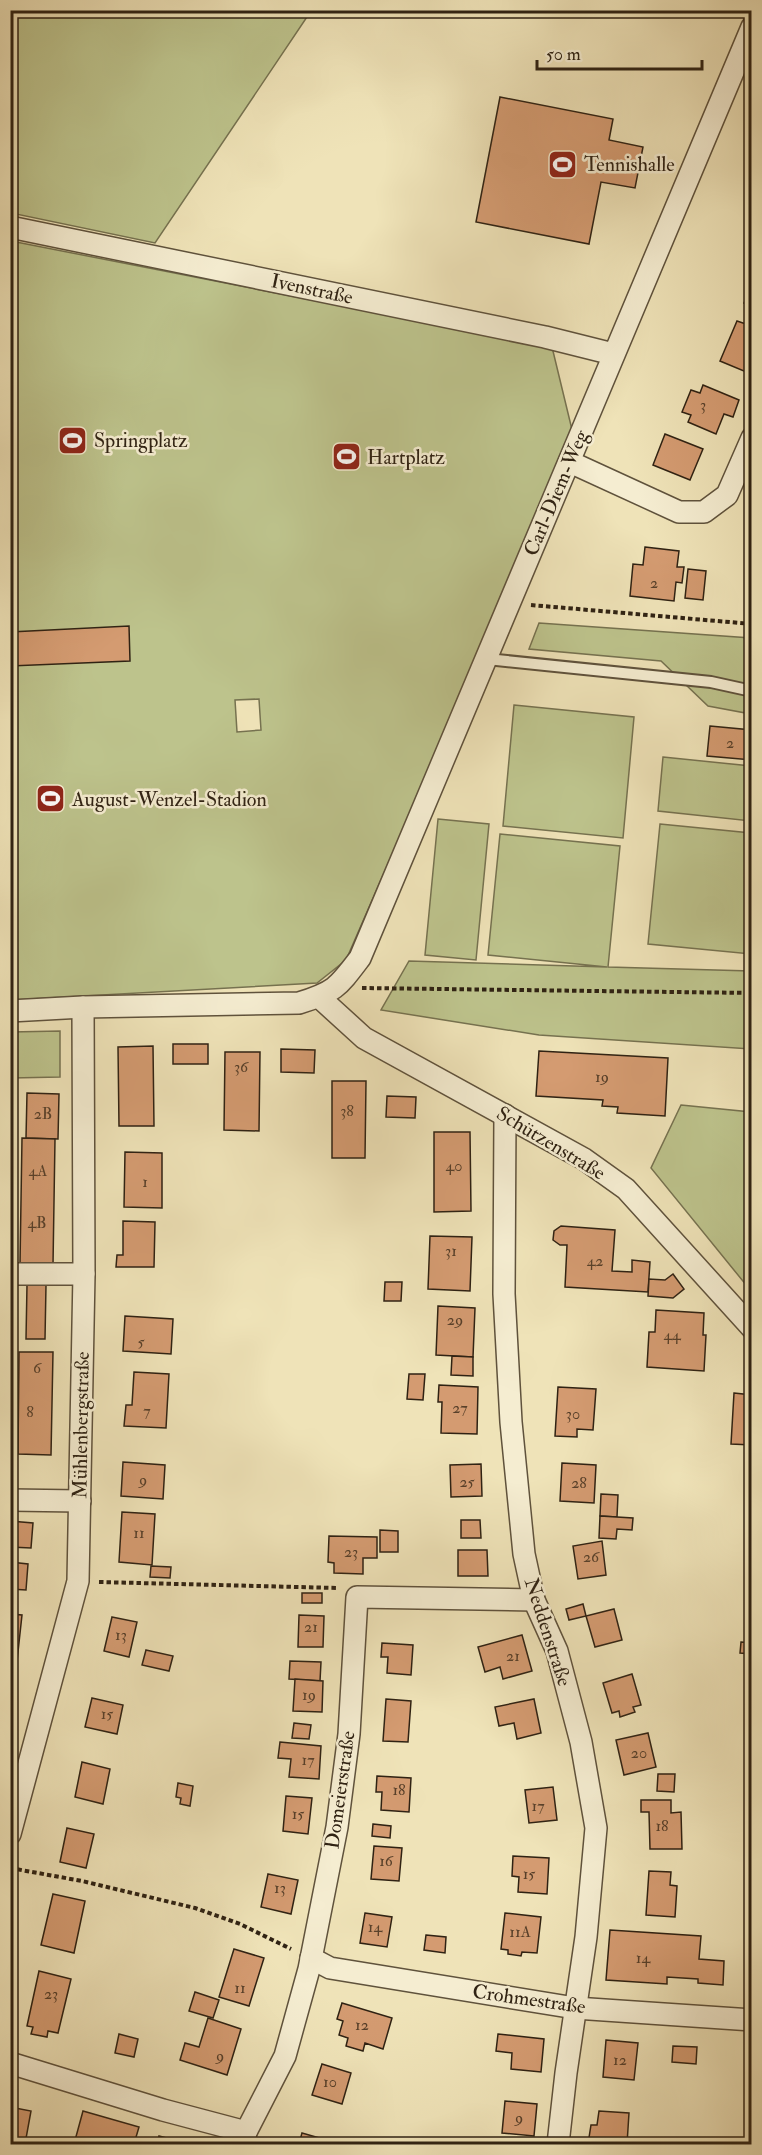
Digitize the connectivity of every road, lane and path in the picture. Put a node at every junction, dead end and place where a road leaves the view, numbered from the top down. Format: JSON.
{"nodes":[{"id":1,"x":752,"y":27,"type":"edge"},
{"id":2,"x":10,"y":227,"type":"edge"},
{"id":3,"x":613,"y":354,"type":"junction"},
{"id":4,"x":752,"y":438,"type":"edge"},
{"id":5,"x":570,"y":462,"type":"junction"},
{"id":6,"x":510,"y":603,"type":"junction"},
{"id":7,"x":752,"y":624,"type":"edge"},
{"id":8,"x":487,"y":659,"type":"junction"},
{"id":9,"x":752,"y":691,"type":"edge"},
{"id":10,"x":329,"y":992,"type":"junction"},
{"id":11,"x":752,"y":993,"type":"edge"},
{"id":12,"x":83,"y":1007,"type":"junction"},
{"id":13,"x":10,"y":1011,"type":"edge"},
{"id":14,"x":505,"y":1115,"type":"junction"},
{"id":15,"x":10,"y":1274,"type":"edge"},
{"id":16,"x":84,"y":1274,"type":"junction"},
{"id":17,"x":752,"y":1328,"type":"edge"},
{"id":18,"x":10,"y":1500,"type":"edge"},
{"id":19,"x":80,"y":1501,"type":"junction"},
{"id":20,"x":78,"y":1581,"type":"junction"},
{"id":21,"x":357,"y":1598,"type":"junction"},
{"id":22,"x":534,"y":1600,"type":"junction"},
{"id":23,"x":10,"y":1834,"type":"edge"},
{"id":24,"x":10,"y":1868,"type":"edge"},
{"id":25,"x":311,"y":1958,"type":"junction"},
{"id":26,"x":575,"y":2008,"type":"junction"},
{"id":27,"x":752,"y":2020,"type":"edge"},
{"id":28,"x":10,"y":2063,"type":"edge"},
{"id":29,"x":244,"y":2138,"type":"edge"},
{"id":30,"x":558,"y":2145,"type":"edge"}],
"edges":[{"from":1,"to":3,"type":"street","name":"Carl-Diem-Weg"},
{"from":2,"to":3,"type":"street","name":"Ivenstraße"},
{"from":3,"to":5,"type":"street","name":"Carl-Diem-Weg"},
{"from":4,"to":5,"type":"street"},
{"from":5,"to":6,"type":"street","name":"Carl-Diem-Weg"},
{"from":6,"to":7,"type":"path"},
{"from":6,"to":8,"type":"street","name":"Carl-Diem-Weg"},
{"from":8,"to":9,"type":"lane"},
{"from":8,"to":10,"type":"street","name":"Carl-Diem-Weg"},
{"from":10,"to":11,"type":"path"},
{"from":10,"to":12,"type":"street"},
{"from":10,"to":14,"type":"street","name":"Schützenstraße"},
{"from":12,"to":13,"type":"street"},
{"from":12,"to":16,"type":"street","name":"Mühlenbergstraße"},
{"from":14,"to":17,"type":"street","name":"Schützenstraße"},
{"from":14,"to":22,"type":"street","name":"Neddenstraße"},
{"from":15,"to":16,"type":"street"},
{"from":16,"to":19,"type":"street","name":"Mühlenbergstraße"},
{"from":18,"to":19,"type":"street"},
{"from":19,"to":20,"type":"street","name":"Mühlenbergstraße"},
{"from":20,"to":21,"type":"path"},
{"from":20,"to":23,"type":"street","name":"Mühlenbergstraße"},
{"from":21,"to":22,"type":"street"},
{"from":21,"to":25,"type":"street","name":"Domeierstraße"},
{"from":22,"to":26,"type":"street","name":"Neddenstraße"},
{"from":24,"to":25,"type":"path"},
{"from":25,"to":26,"type":"street","name":"Crohmestraße"},
{"from":25,"to":29,"type":"street","name":"Domeierstraße"},
{"from":26,"to":27,"type":"street","name":"Crohmestraße"},
{"from":26,"to":30,"type":"street","name":"Neddenstraße"},
{"from":28,"to":29,"type":"street"}]}
